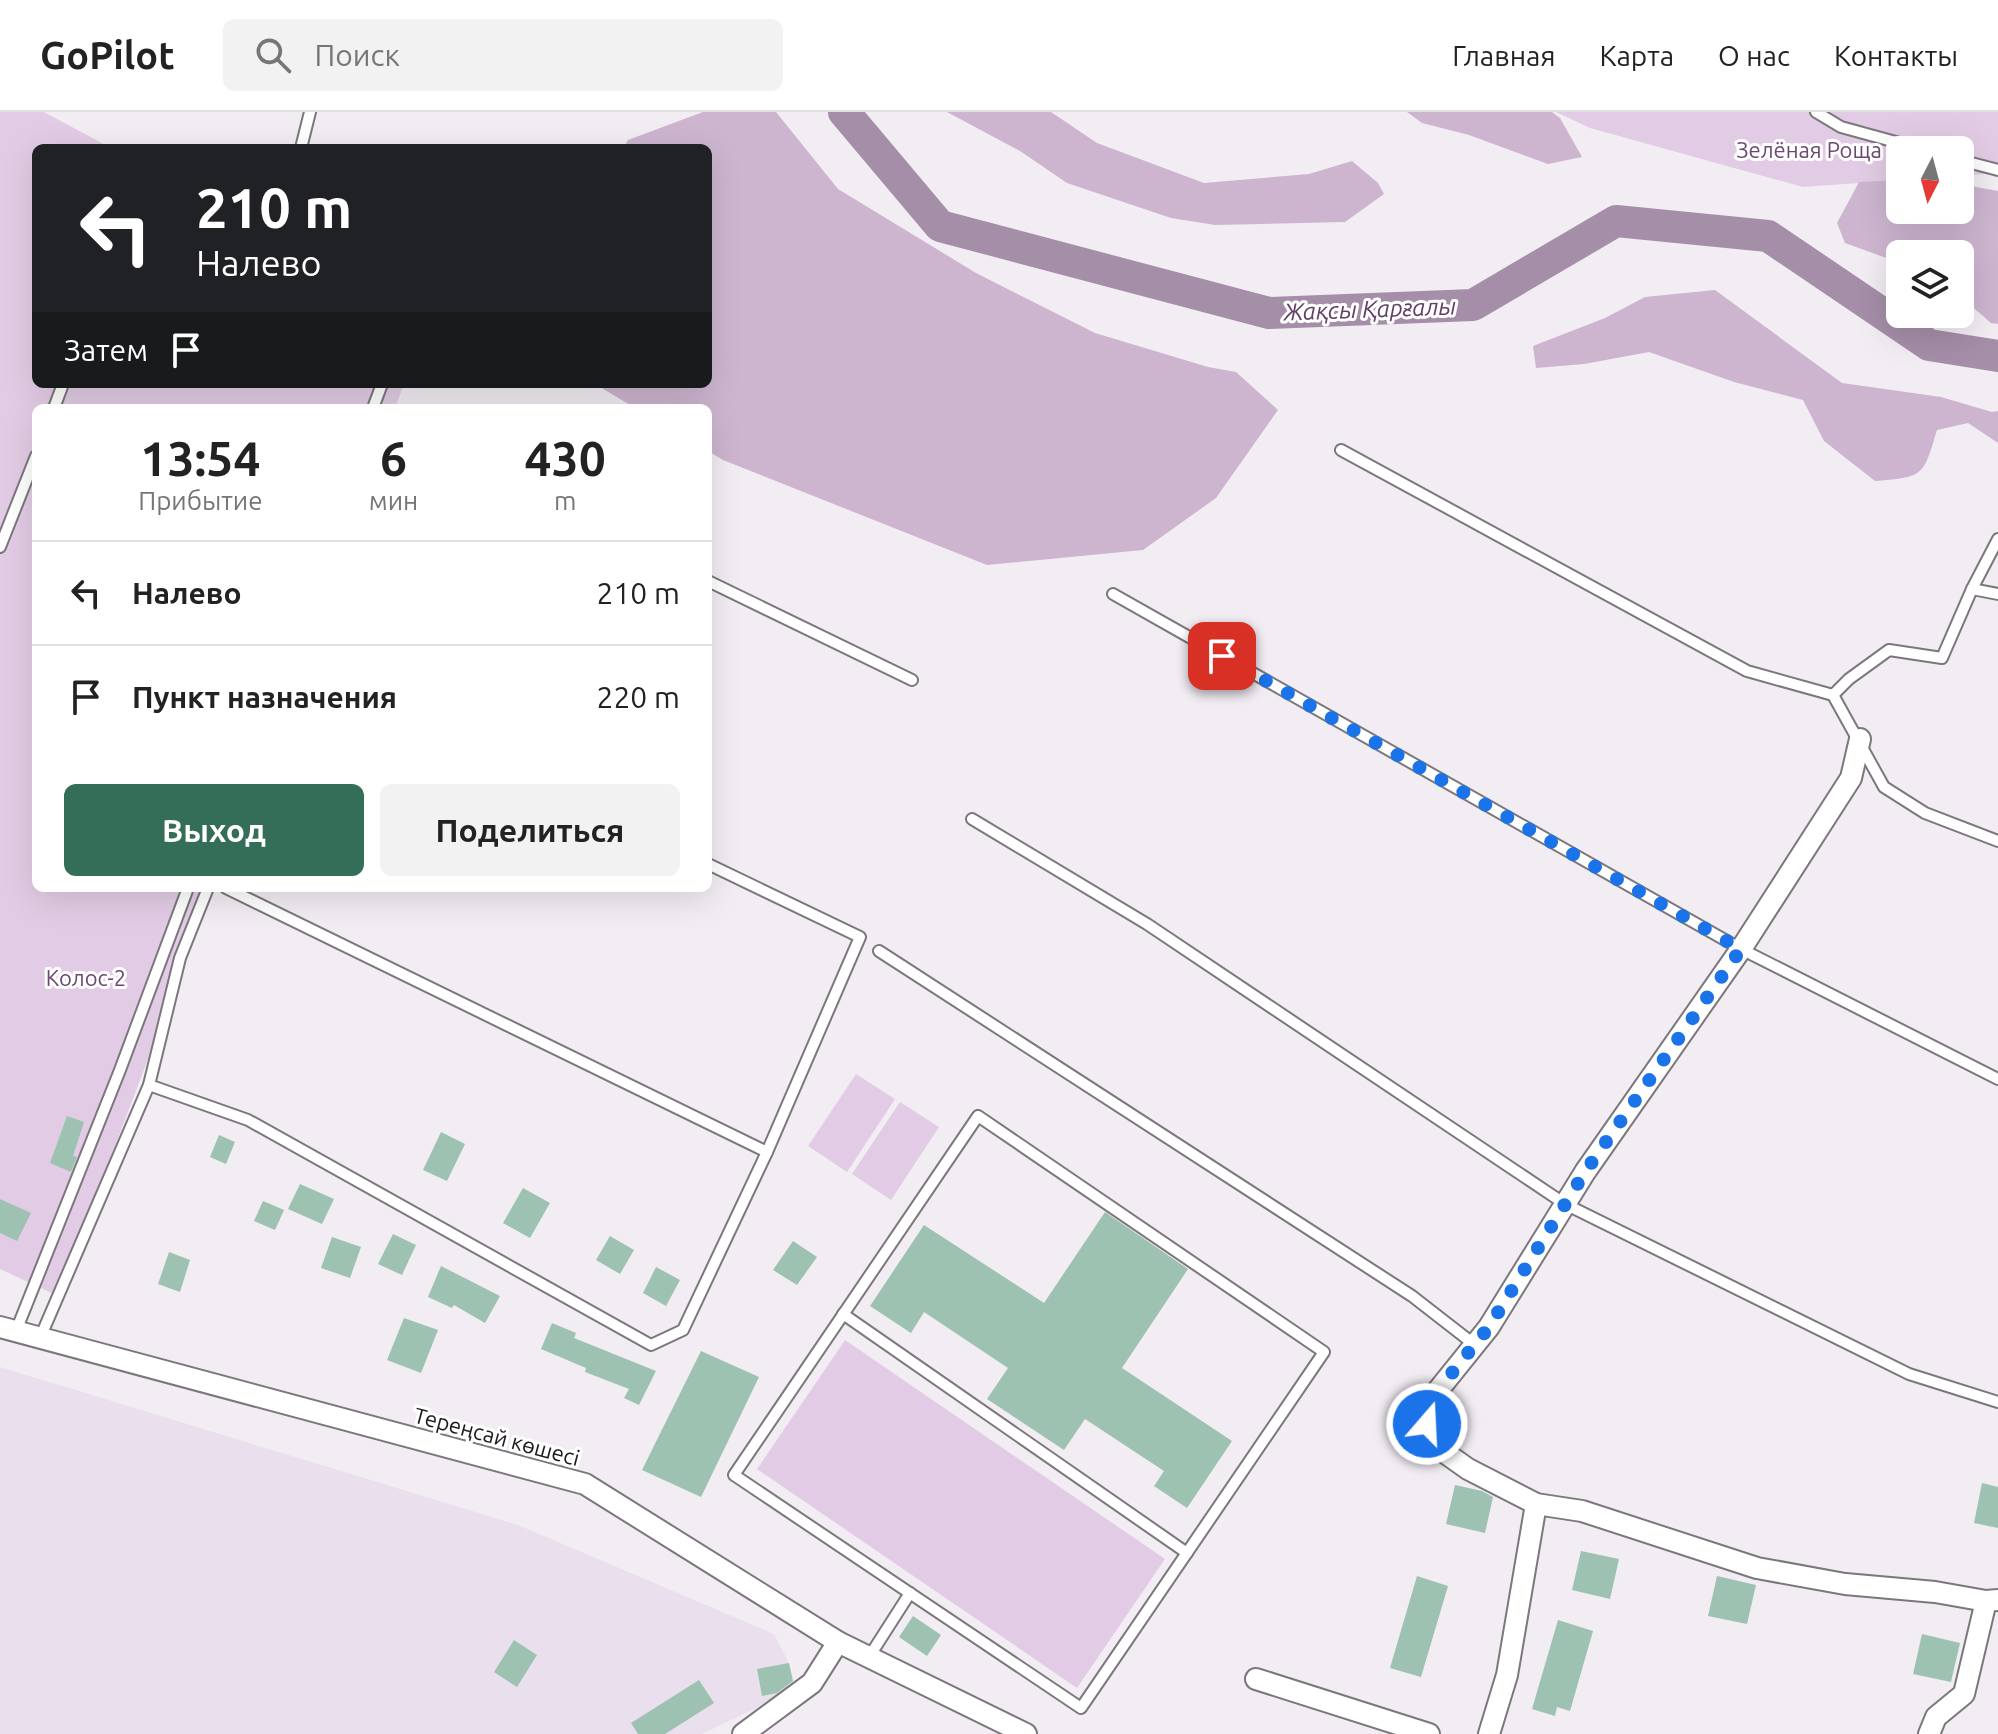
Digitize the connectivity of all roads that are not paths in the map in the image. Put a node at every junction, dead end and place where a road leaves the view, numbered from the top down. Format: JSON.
{"nodes":[{"id":1,"x":310,"y":112,"type":"edge"},
{"id":2,"x":1816,"y":112,"type":"edge"},
{"id":3,"x":1886,"y":139,"type":"edge"},
{"id":4,"x":302,"y":144,"type":"edge"},
{"id":5,"x":1974,"y":164,"type":"edge"},
{"id":6,"x":1998,"y":170,"type":"edge"},
{"id":7,"x":1341,"y":450,"type":"dead end"},
{"id":8,"x":32,"y":466,"type":"edge"},
{"id":9,"x":1998,"y":539,"type":"edge"},
{"id":10,"x":0,"y":547,"type":"edge"},
{"id":11,"x":712,"y":583,"type":"edge"},
{"id":12,"x":1972,"y":589,"type":"junction"},
{"id":13,"x":1113,"y":594,"type":"dead end"},
{"id":14,"x":1998,"y":594,"type":"edge"},
{"id":15,"x":912,"y":680,"type":"dead end"},
{"id":16,"x":1833,"y":695,"type":"junction"},
{"id":17,"x":1860,"y":739,"type":"junction"},
{"id":18,"x":972,"y":819,"type":"dead end"},
{"id":19,"x":1998,"y":841,"type":"edge"},
{"id":20,"x":712,"y":866,"type":"edge"},
{"id":21,"x":187,"y":892,"type":"edge"},
{"id":22,"x":206,"y":892,"type":"edge"},
{"id":23,"x":234,"y":892,"type":"edge"},
{"id":24,"x":1741,"y":949,"type":"junction"},
{"id":25,"x":879,"y":951,"type":"dead end"},
{"id":26,"x":1998,"y":1079,"type":"edge"},
{"id":27,"x":149,"y":1085,"type":"junction"},
{"id":28,"x":767,"y":1152,"type":"junction"},
{"id":29,"x":1565,"y":1204,"type":"junction"},
{"id":30,"x":843,"y":1314,"type":"junction"},
{"id":31,"x":8,"y":1329,"type":"edge"},
{"id":32,"x":39,"y":1339,"type":"junction"},
{"id":33,"x":1475,"y":1345,"type":"junction"},
{"id":34,"x":1998,"y":1402,"type":"edge"},
{"id":35,"x":1536,"y":1504,"type":"junction"},
{"id":36,"x":1187,"y":1553,"type":"junction"},
{"id":37,"x":910,"y":1593,"type":"junction"},
{"id":38,"x":1992,"y":1600,"type":"edge"},
{"id":39,"x":838,"y":1642,"type":"junction"},
{"id":40,"x":869,"y":1657,"type":"junction"},
{"id":41,"x":1256,"y":1679,"type":"dead end"},
{"id":42,"x":743,"y":1734,"type":"edge"},
{"id":43,"x":1026,"y":1734,"type":"edge"},
{"id":44,"x":1429,"y":1734,"type":"edge"},
{"id":45,"x":1490,"y":1734,"type":"edge"},
{"id":46,"x":1929,"y":1734,"type":"edge"}],
"edges":[{"from":1,"to":4,"type":"lane"},
{"from":2,"to":3,"type":"lane"},
{"from":5,"to":6,"type":"lane"},
{"from":7,"to":16,"type":"lane"},
{"from":8,"to":10,"type":"lane"},
{"from":9,"to":12,"type":"lane"},
{"from":11,"to":15,"type":"lane"},
{"from":12,"to":14,"type":"lane"},
{"from":12,"to":16,"type":"lane"},
{"from":13,"to":24,"type":"lane"},
{"from":16,"to":17,"type":"lane"},
{"from":17,"to":19,"type":"lane"},
{"from":17,"to":24,"type":"street"},
{"from":18,"to":29,"type":"lane"},
{"from":20,"to":28,"type":"lane"},
{"from":21,"to":31,"type":"lane"},
{"from":22,"to":27,"type":"lane"},
{"from":23,"to":28,"type":"lane"},
{"from":24,"to":26,"type":"lane"},
{"from":24,"to":29,"type":"street"},
{"from":25,"to":33,"type":"lane"},
{"from":27,"to":28,"type":"lane"},
{"from":27,"to":32,"type":"lane"},
{"from":29,"to":33,"type":"street"},
{"from":29,"to":34,"type":"lane"},
{"from":30,"to":36,"type":"lane"},
{"from":30,"to":36,"type":"lane"},
{"from":30,"to":37,"type":"lane"},
{"from":31,"to":32,"type":"street","name":"Тереңсай көшесі"},
{"from":32,"to":39,"type":"street","name":"Тереңсай көшесі"},
{"from":33,"to":35,"type":"street"},
{"from":35,"to":38,"type":"street"},
{"from":35,"to":45,"type":"street"},
{"from":36,"to":37,"type":"lane"},
{"from":37,"to":40,"type":"lane"},
{"from":38,"to":46,"type":"street"},
{"from":39,"to":40,"type":"street","name":"Тереңсай көшесі"},
{"from":39,"to":42,"type":"street"},
{"from":40,"to":43,"type":"street","name":"Тереңсай көшесі"},
{"from":41,"to":44,"type":"street"}]}
